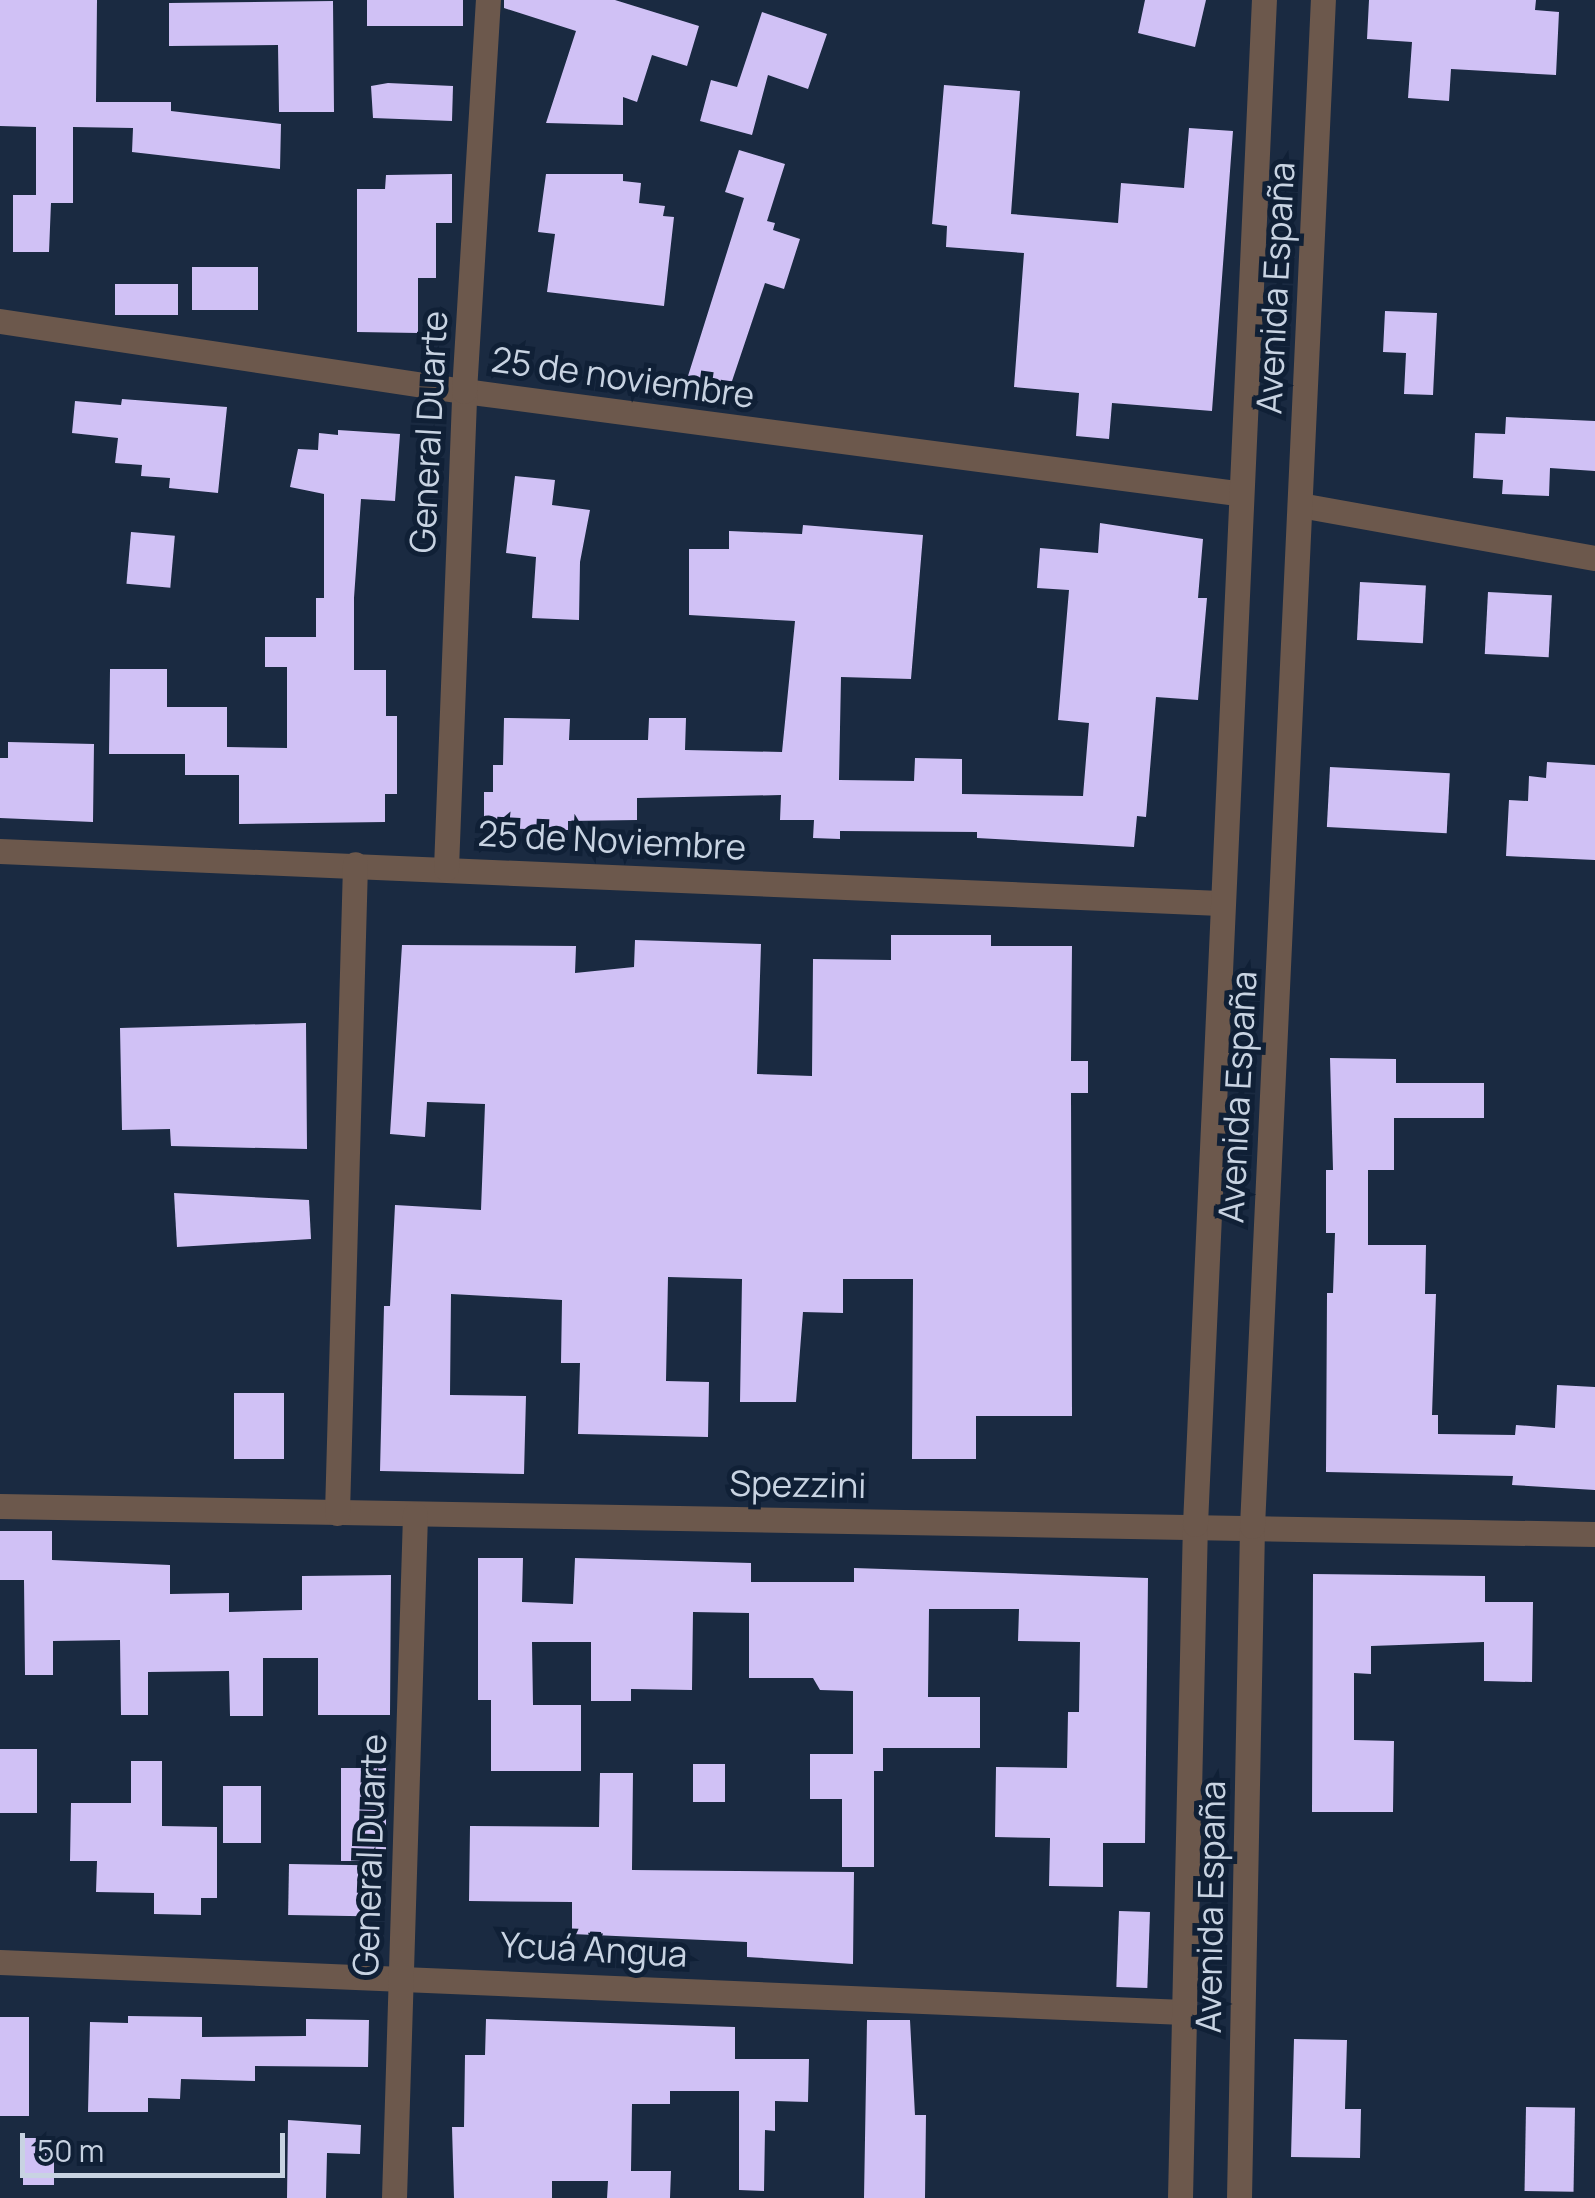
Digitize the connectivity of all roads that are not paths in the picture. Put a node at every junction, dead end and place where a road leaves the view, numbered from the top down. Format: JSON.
{"nodes":[{"id":1,"x":488,"y":0,"type":"edge"},
{"id":2,"x":1264,"y":0,"type":"edge"},
{"id":3,"x":1324,"y":0,"type":"edge"},
{"id":4,"x":0,"y":321,"type":"edge"},
{"id":5,"x":464,"y":391,"type":"junction"},
{"id":6,"x":1237,"y":493,"type":"junction"},
{"id":7,"x":1300,"y":504,"type":"junction"},
{"id":8,"x":1595,"y":558,"type":"edge"},
{"id":9,"x":0,"y":851,"type":"edge"},
{"id":10,"x":355,"y":864,"type":"junction"},
{"id":11,"x":446,"y":868,"type":"junction"},
{"id":12,"x":1220,"y":903,"type":"junction"},
{"id":13,"x":0,"y":1506,"type":"edge"},
{"id":14,"x":338,"y":1512,"type":"junction"},
{"id":15,"x":415,"y":1514,"type":"junction"},
{"id":16,"x":1194,"y":1524,"type":"junction"},
{"id":17,"x":1252,"y":1526,"type":"junction"},
{"id":18,"x":1595,"y":1534,"type":"edge"},
{"id":19,"x":0,"y":1962,"type":"edge"},
{"id":20,"x":400,"y":1975,"type":"junction"},
{"id":21,"x":1184,"y":2012,"type":"junction"},
{"id":22,"x":394,"y":2198,"type":"edge"},
{"id":23,"x":1180,"y":2198,"type":"edge"},
{"id":24,"x":1239,"y":2198,"type":"edge"}],
"edges":[{"from":1,"to":5,"type":"street","name":"General Duarte"},
{"from":2,"to":6,"type":"street","name":"Avenida España"},
{"from":3,"to":7,"type":"street","name":"Avenida España"},
{"from":4,"to":5,"type":"street","name":"25 de noviembre"},
{"from":5,"to":6,"type":"street","name":"25 de noviembre"},
{"from":5,"to":11,"type":"street","name":"General Duarte"},
{"from":6,"to":12,"type":"street","name":"Avenida España"},
{"from":7,"to":8,"type":"street"},
{"from":7,"to":17,"type":"street","name":"Avenida España"},
{"from":9,"to":10,"type":"street","name":"25 de Noviembre"},
{"from":10,"to":11,"type":"street","name":"25 de Noviembre"},
{"from":10,"to":14,"type":"street"},
{"from":11,"to":12,"type":"street","name":"25 de Noviembre"},
{"from":12,"to":16,"type":"street","name":"Avenida España"},
{"from":13,"to":14,"type":"street","name":"Spezzini"},
{"from":14,"to":15,"type":"street","name":"Spezzini"},
{"from":15,"to":16,"type":"street","name":"Spezzini"},
{"from":15,"to":20,"type":"street","name":"General Duarte"},
{"from":16,"to":17,"type":"street","name":"Spezzini"},
{"from":16,"to":21,"type":"street","name":"Avenida España"},
{"from":17,"to":18,"type":"street","name":"Spezzini"},
{"from":17,"to":24,"type":"street","name":"Avenida España"},
{"from":19,"to":20,"type":"street","name":"Ycuá Angua"},
{"from":20,"to":21,"type":"street","name":"Ycuá Angua"},
{"from":20,"to":22,"type":"street","name":"General Duarte"},
{"from":21,"to":23,"type":"street","name":"Avenida España"}]}
